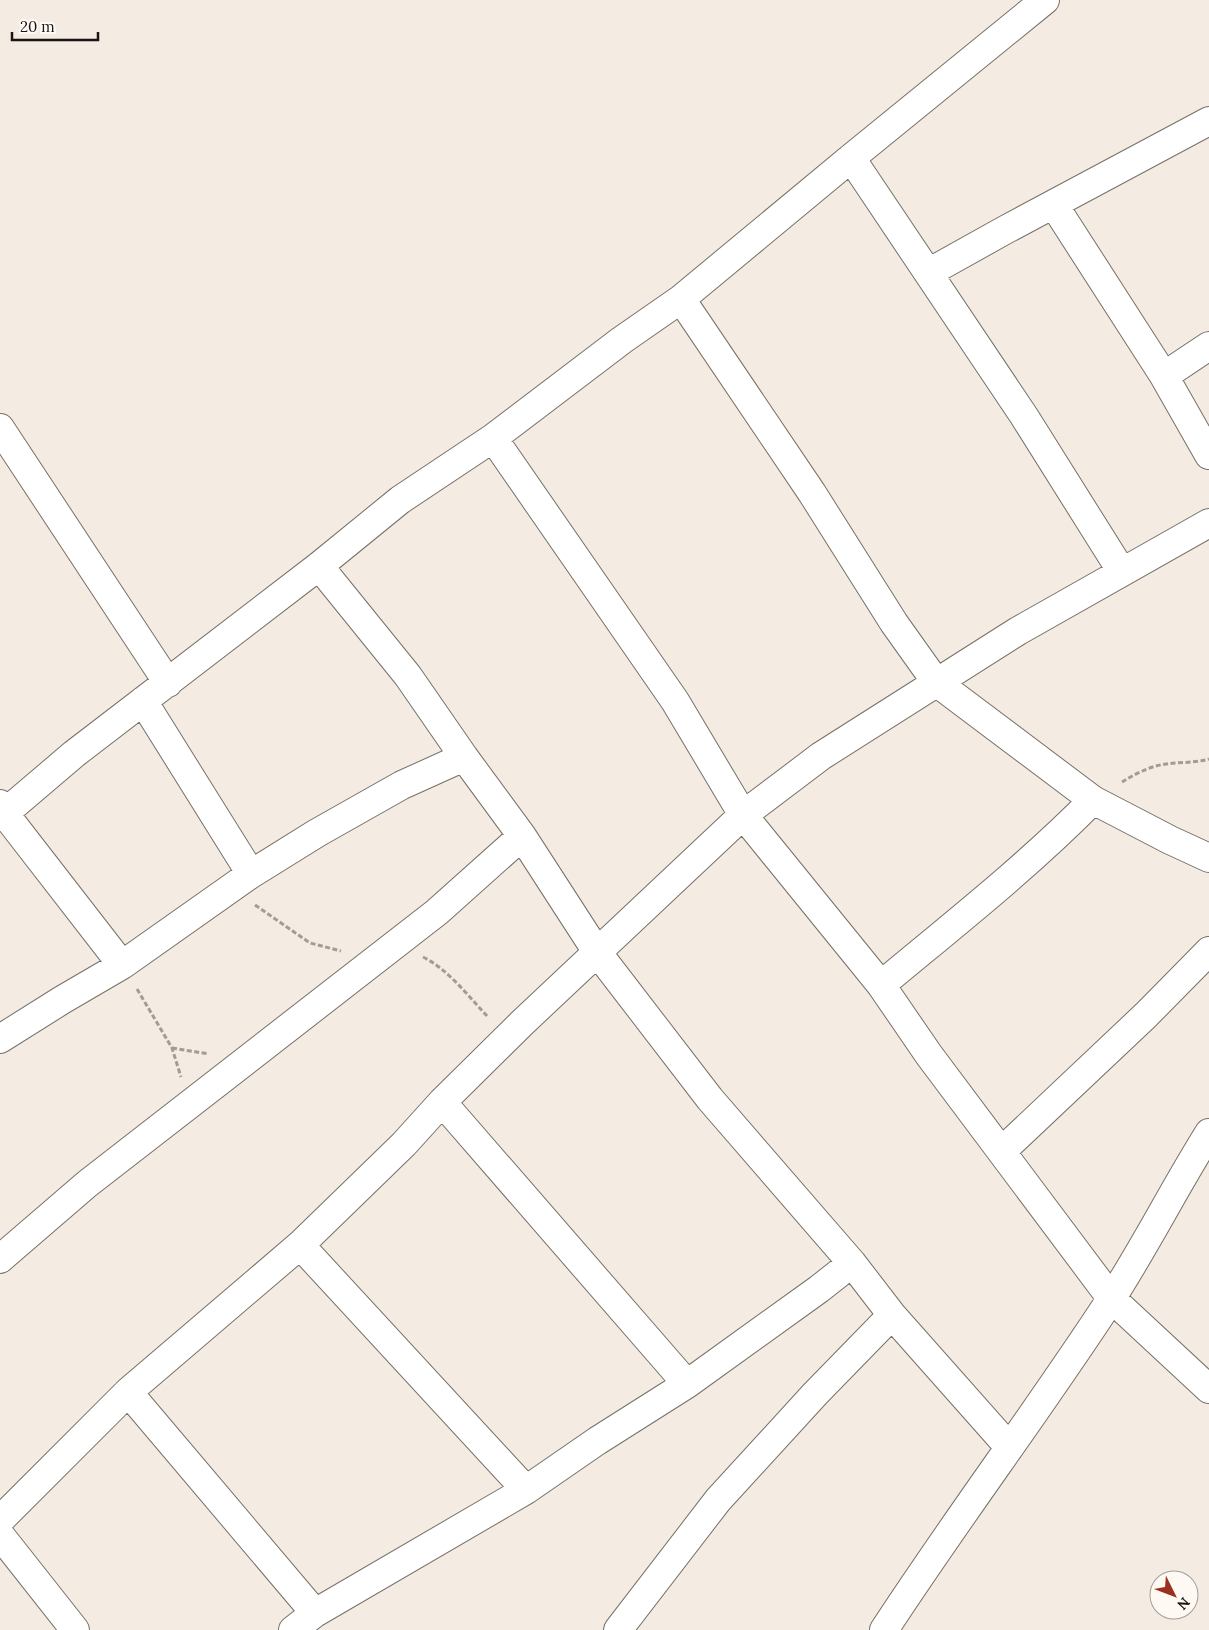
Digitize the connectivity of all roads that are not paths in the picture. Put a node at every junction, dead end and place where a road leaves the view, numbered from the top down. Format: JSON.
{"nodes":[{"id":1,"x":1045,"y":0,"type":"edge"},
{"id":2,"x":1209,"y":121,"type":"edge"},
{"id":3,"x":851,"y":158,"type":"junction"},
{"id":4,"x":1054,"y":205,"type":"junction"},
{"id":5,"x":928,"y":273,"type":"junction"},
{"id":6,"x":681,"y":298,"type":"junction"},
{"id":7,"x":1209,"y":346,"type":"edge"},
{"id":8,"x":1164,"y":376,"type":"junction"},
{"id":9,"x":0,"y":428,"type":"edge"},
{"id":10,"x":493,"y":438,"type":"junction"},
{"id":11,"x":1209,"y":455,"type":"edge"},
{"id":12,"x":1209,"y":523,"type":"edge"},
{"id":13,"x":319,"y":566,"type":"junction"},
{"id":14,"x":1122,"y":572,"type":"junction"},
{"id":15,"x":936,"y":682,"type":"junction"},
{"id":16,"x":168,"y":683,"type":"junction"},
{"id":17,"x":143,"y":701,"type":"junction"},
{"id":18,"x":464,"y":757,"type":"junction"},
{"id":19,"x":1093,"y":800,"type":"junction"},
{"id":20,"x":2,"y":812,"type":"edge"},
{"id":21,"x":742,"y":815,"type":"junction"},
{"id":22,"x":522,"y":836,"type":"junction"},
{"id":23,"x":1209,"y":858,"type":"edge"},
{"id":24,"x":251,"y":874,"type":"junction"},
{"id":25,"x":1209,"y":951,"type":"edge"},
{"id":26,"x":597,"y":952,"type":"junction"},
{"id":27,"x":122,"y":965,"type":"junction"},
{"id":28,"x":881,"y":985,"type":"junction"},
{"id":29,"x":0,"y":1039,"type":"edge"},
{"id":30,"x":442,"y":1102,"type":"junction"},
{"id":31,"x":1209,"y":1133,"type":"edge"},
{"id":32,"x":1002,"y":1150,"type":"junction"},
{"id":33,"x":300,"y":1245,"type":"junction"},
{"id":34,"x":0,"y":1259,"type":"edge"},
{"id":35,"x":852,"y":1263,"type":"junction"},
{"id":36,"x":1111,"y":1298,"type":"junction"},
{"id":37,"x":892,"y":1316,"type":"junction"},
{"id":38,"x":687,"y":1384,"type":"junction"},
{"id":39,"x":1209,"y":1389,"type":"edge"},
{"id":40,"x":128,"y":1392,"type":"junction"},
{"id":41,"x":1009,"y":1447,"type":"junction"},
{"id":42,"x":526,"y":1490,"type":"junction"},
{"id":43,"x":0,"y":1520,"type":"edge"},
{"id":44,"x":0,"y":1535,"type":"edge"},
{"id":45,"x":316,"y":1613,"type":"junction"},
{"id":46,"x":76,"y":1630,"type":"edge"},
{"id":47,"x":293,"y":1630,"type":"edge"},
{"id":48,"x":618,"y":1630,"type":"edge"},
{"id":49,"x":884,"y":1630,"type":"edge"}],
"edges":[{"from":1,"to":3,"type":"street"},
{"from":2,"to":4,"type":"street"},
{"from":3,"to":5,"type":"street"},
{"from":3,"to":6,"type":"street"},
{"from":4,"to":5,"type":"street"},
{"from":4,"to":8,"type":"street"},
{"from":5,"to":14,"type":"street"},
{"from":6,"to":10,"type":"street"},
{"from":6,"to":15,"type":"street"},
{"from":7,"to":8,"type":"street"},
{"from":8,"to":11,"type":"street"},
{"from":9,"to":16,"type":"street"},
{"from":10,"to":13,"type":"street"},
{"from":10,"to":21,"type":"street"},
{"from":12,"to":14,"type":"street"},
{"from":13,"to":16,"type":"street"},
{"from":13,"to":18,"type":"street"},
{"from":14,"to":15,"type":"street"},
{"from":15,"to":19,"type":"street"},
{"from":15,"to":21,"type":"street"},
{"from":16,"to":17,"type":"street"},
{"from":17,"to":20,"type":"street"},
{"from":17,"to":24,"type":"street"},
{"from":18,"to":22,"type":"street"},
{"from":18,"to":24,"type":"street"},
{"from":19,"to":23,"type":"street"},
{"from":19,"to":28,"type":"street"},
{"from":20,"to":27,"type":"street"},
{"from":21,"to":26,"type":"street"},
{"from":21,"to":28,"type":"street"},
{"from":22,"to":26,"type":"street"},
{"from":22,"to":34,"type":"street"},
{"from":24,"to":27,"type":"street"},
{"from":25,"to":32,"type":"street"},
{"from":26,"to":30,"type":"street"},
{"from":26,"to":35,"type":"street"},
{"from":27,"to":29,"type":"street"},
{"from":28,"to":32,"type":"street"},
{"from":30,"to":33,"type":"street"},
{"from":30,"to":38,"type":"street"},
{"from":31,"to":36,"type":"street"},
{"from":32,"to":36,"type":"street"},
{"from":33,"to":40,"type":"street"},
{"from":33,"to":42,"type":"street"},
{"from":35,"to":37,"type":"street"},
{"from":35,"to":38,"type":"street"},
{"from":36,"to":39,"type":"street"},
{"from":36,"to":41,"type":"street"},
{"from":37,"to":41,"type":"street"},
{"from":37,"to":48,"type":"street"},
{"from":38,"to":42,"type":"street"},
{"from":40,"to":43,"type":"street"},
{"from":40,"to":45,"type":"street"},
{"from":41,"to":49,"type":"street"},
{"from":42,"to":45,"type":"street"},
{"from":44,"to":46,"type":"street"},
{"from":45,"to":47,"type":"street"}]}
